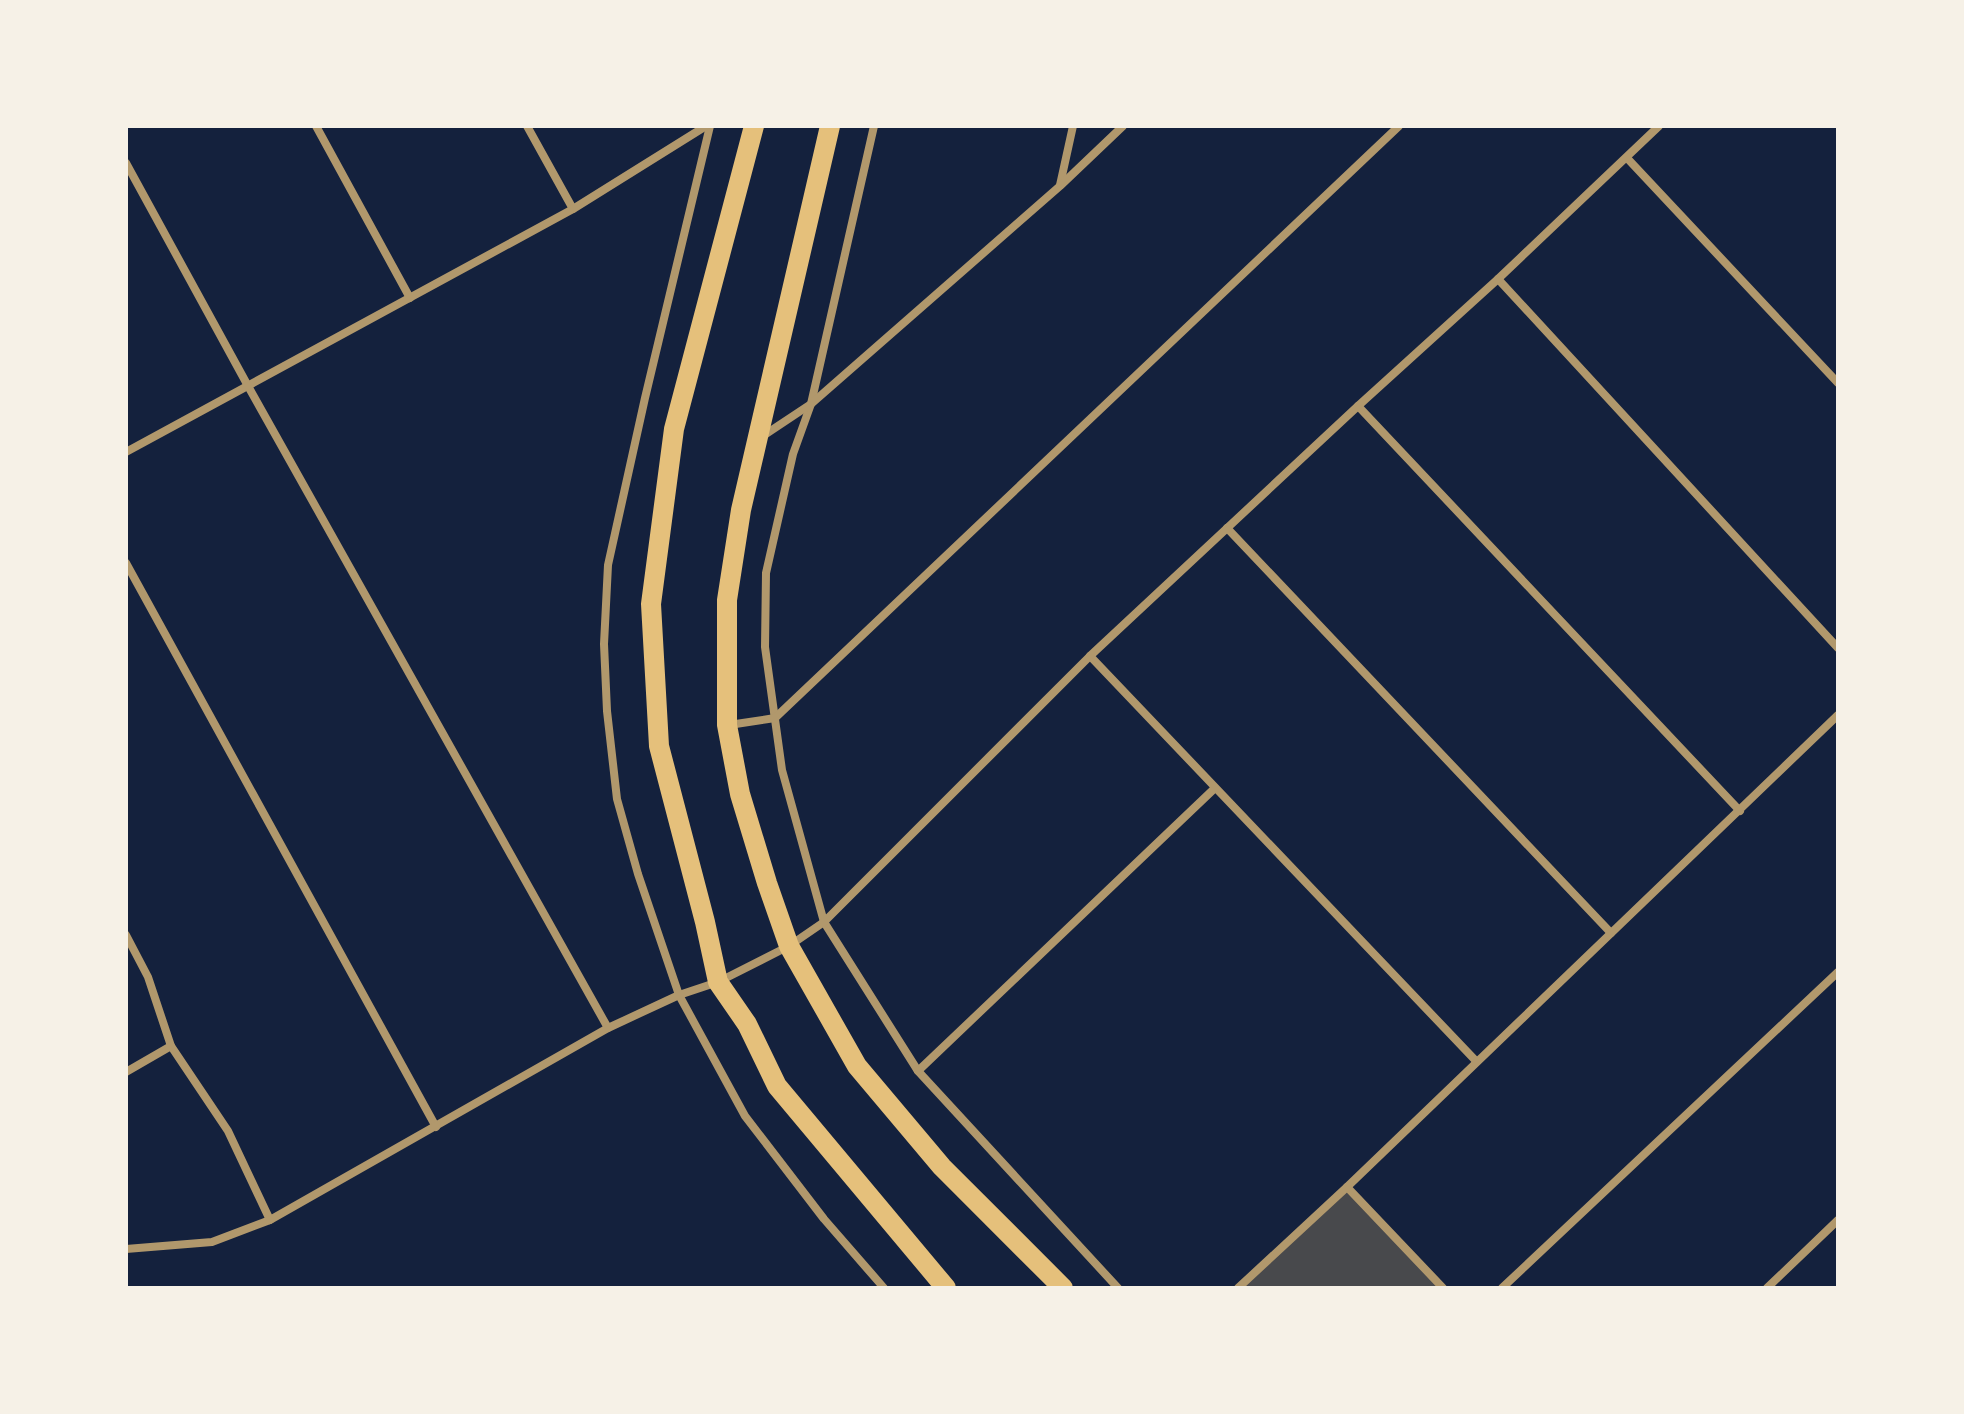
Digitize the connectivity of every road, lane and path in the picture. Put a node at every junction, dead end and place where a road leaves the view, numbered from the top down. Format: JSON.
{"nodes":[{"id":1,"x":316,"y":126,"type":"edge"},
{"id":2,"x":527,"y":126,"type":"edge"},
{"id":3,"x":708,"y":126,"type":"edge"},
{"id":4,"x":754,"y":126,"type":"edge"},
{"id":5,"x":830,"y":126,"type":"edge"},
{"id":6,"x":874,"y":126,"type":"edge"},
{"id":7,"x":1073,"y":126,"type":"edge"},
{"id":8,"x":1123,"y":126,"type":"edge"},
{"id":9,"x":1399,"y":126,"type":"edge"},
{"id":10,"x":1659,"y":126,"type":"edge"},
{"id":11,"x":1627,"y":158,"type":"junction"},
{"id":12,"x":126,"y":163,"type":"edge"},
{"id":13,"x":1060,"y":186,"type":"junction"},
{"id":14,"x":573,"y":209,"type":"junction"},
{"id":15,"x":1498,"y":279,"type":"junction"},
{"id":16,"x":410,"y":298,"type":"junction"},
{"id":17,"x":1838,"y":383,"type":"edge"},
{"id":18,"x":248,"y":386,"type":"junction"},
{"id":19,"x":811,"y":404,"type":"junction"},
{"id":20,"x":1358,"y":406,"type":"junction"},
{"id":21,"x":758,"y":440,"type":"junction"},
{"id":22,"x":126,"y":452,"type":"edge"},
{"id":23,"x":1227,"y":528,"type":"junction"},
{"id":24,"x":126,"y":563,"type":"edge"},
{"id":25,"x":1838,"y":648,"type":"edge"},
{"id":26,"x":1090,"y":656,"type":"junction"},
{"id":27,"x":1838,"y":715,"type":"edge"},
{"id":28,"x":775,"y":718,"type":"junction"},
{"id":29,"x":727,"y":725,"type":"junction"},
{"id":30,"x":1215,"y":788,"type":"junction"},
{"id":31,"x":1740,"y":811,"type":"junction"},
{"id":32,"x":824,"y":922,"type":"junction"},
{"id":33,"x":1611,"y":933,"type":"junction"},
{"id":34,"x":126,"y":935,"type":"edge"},
{"id":35,"x":789,"y":946,"type":"junction"},
{"id":36,"x":1838,"y":972,"type":"edge"},
{"id":37,"x":718,"y":982,"type":"junction"},
{"id":38,"x":679,"y":995,"type":"junction"},
{"id":39,"x":608,"y":1028,"type":"junction"},
{"id":40,"x":171,"y":1046,"type":"junction"},
{"id":41,"x":1476,"y":1061,"type":"junction"},
{"id":42,"x":918,"y":1071,"type":"junction"},
{"id":43,"x":126,"y":1072,"type":"edge"},
{"id":44,"x":436,"y":1127,"type":"junction"},
{"id":45,"x":1347,"y":1187,"type":"junction"},
{"id":46,"x":270,"y":1220,"type":"junction"},
{"id":47,"x":1838,"y":1220,"type":"edge"},
{"id":48,"x":126,"y":1249,"type":"edge"},
{"id":49,"x":884,"y":1288,"type":"edge"},
{"id":50,"x":946,"y":1288,"type":"edge"},
{"id":51,"x":1063,"y":1288,"type":"edge"},
{"id":52,"x":1118,"y":1288,"type":"edge"},
{"id":53,"x":1238,"y":1288,"type":"edge"},
{"id":54,"x":1443,"y":1288,"type":"edge"},
{"id":55,"x":1502,"y":1288,"type":"edge"},
{"id":56,"x":1767,"y":1288,"type":"edge"}],
"edges":[{"from":1,"to":16,"type":"street"},
{"from":2,"to":14,"type":"street"},
{"from":3,"to":14,"type":"street"},
{"from":3,"to":38,"type":"street"},
{"from":4,"to":37,"type":"main road"},
{"from":5,"to":21,"type":"main road"},
{"from":6,"to":19,"type":"street"},
{"from":7,"to":13,"type":"street"},
{"from":8,"to":13,"type":"street"},
{"from":9,"to":28,"type":"street"},
{"from":10,"to":11,"type":"street"},
{"from":11,"to":15,"type":"street"},
{"from":11,"to":17,"type":"street"},
{"from":12,"to":18,"type":"street"},
{"from":13,"to":19,"type":"street"},
{"from":14,"to":16,"type":"street"},
{"from":15,"to":20,"type":"street"},
{"from":15,"to":25,"type":"street"},
{"from":16,"to":18,"type":"street"},
{"from":18,"to":22,"type":"street"},
{"from":18,"to":39,"type":"street"},
{"from":19,"to":21,"type":"street"},
{"from":19,"to":28,"type":"street"},
{"from":20,"to":23,"type":"street"},
{"from":20,"to":31,"type":"street"},
{"from":21,"to":29,"type":"main road"},
{"from":23,"to":26,"type":"street"},
{"from":23,"to":33,"type":"street"},
{"from":24,"to":44,"type":"street"},
{"from":26,"to":30,"type":"street"},
{"from":26,"to":32,"type":"street"},
{"from":27,"to":31,"type":"street"},
{"from":28,"to":29,"type":"street"},
{"from":28,"to":32,"type":"street"},
{"from":29,"to":35,"type":"main road"},
{"from":30,"to":41,"type":"street"},
{"from":30,"to":42,"type":"street"},
{"from":31,"to":33,"type":"street"},
{"from":32,"to":35,"type":"street"},
{"from":32,"to":42,"type":"street"},
{"from":33,"to":41,"type":"street"},
{"from":34,"to":40,"type":"street"},
{"from":35,"to":37,"type":"street"},
{"from":35,"to":51,"type":"main road"},
{"from":36,"to":55,"type":"street"},
{"from":37,"to":38,"type":"street"},
{"from":37,"to":50,"type":"main road"},
{"from":38,"to":39,"type":"street"},
{"from":38,"to":49,"type":"street"},
{"from":39,"to":44,"type":"street"},
{"from":40,"to":43,"type":"street"},
{"from":40,"to":46,"type":"street"},
{"from":41,"to":45,"type":"street"},
{"from":42,"to":52,"type":"street"},
{"from":44,"to":46,"type":"street"},
{"from":45,"to":53,"type":"street"},
{"from":45,"to":54,"type":"street"},
{"from":46,"to":48,"type":"street"},
{"from":47,"to":56,"type":"street"}]}
